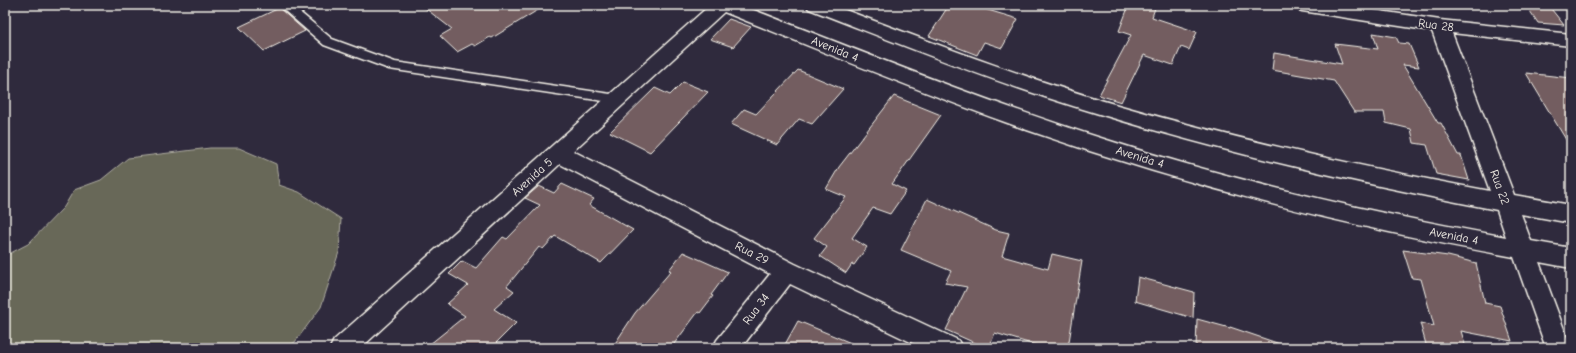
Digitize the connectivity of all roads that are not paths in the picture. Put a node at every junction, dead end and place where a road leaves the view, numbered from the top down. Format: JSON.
{"nodes":[{"id":1,"x":284,"y":5,"type":"edge"},
{"id":2,"x":721,"y":5,"type":"edge"},
{"id":3,"x":724,"y":5,"type":"edge"},
{"id":4,"x":815,"y":5,"type":"edge"},
{"id":5,"x":1302,"y":5,"type":"edge"},
{"id":6,"x":1440,"y":26,"type":"junction"},
{"id":7,"x":1571,"y":40,"type":"edge"},
{"id":8,"x":617,"y":100,"type":"junction"},
{"id":9,"x":558,"y":153,"type":"junction"},
{"id":10,"x":1506,"y":203,"type":"junction"},
{"id":11,"x":1571,"y":214,"type":"edge"},
{"id":12,"x":1523,"y":250,"type":"junction"},
{"id":13,"x":1571,"y":258,"type":"edge"},
{"id":14,"x":786,"y":271,"type":"junction"},
{"id":15,"x":343,"y":348,"type":"edge"},
{"id":16,"x":726,"y":348,"type":"edge"},
{"id":17,"x":949,"y":348,"type":"edge"},
{"id":18,"x":1559,"y":348,"type":"edge"}],
"edges":[{"from":1,"to":8,"type":"lane"},
{"from":2,"to":8,"type":"street","name":"Avenida 5"},
{"from":3,"to":12,"type":"street","name":"Avenida 4"},
{"from":4,"to":10,"type":"street"},
{"from":5,"to":6,"type":"street","name":"Rua 28"},
{"from":6,"to":7,"type":"street","name":"Rua 28"},
{"from":6,"to":10,"type":"street","name":"Rua 22"},
{"from":8,"to":9,"type":"street","name":"Avenida 5"},
{"from":9,"to":14,"type":"street","name":"Rua 29"},
{"from":9,"to":15,"type":"street","name":"Avenida 5"},
{"from":10,"to":11,"type":"street"},
{"from":10,"to":12,"type":"street","name":"Rua 22"},
{"from":12,"to":13,"type":"street","name":"Avenida 4"},
{"from":12,"to":18,"type":"street","name":"Rua 22"},
{"from":14,"to":16,"type":"street","name":"Rua 34"},
{"from":14,"to":17,"type":"street","name":"Rua 29"}]}
